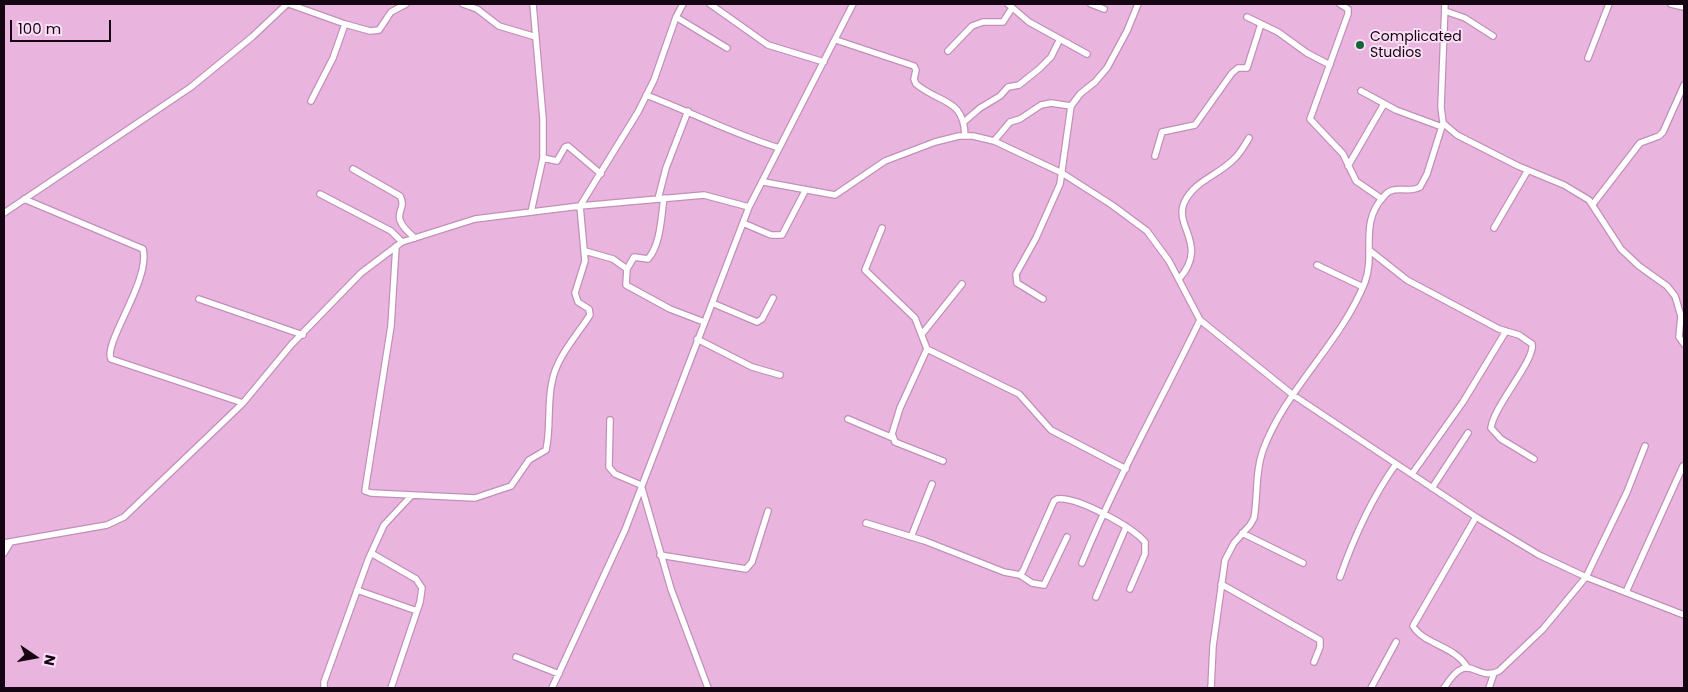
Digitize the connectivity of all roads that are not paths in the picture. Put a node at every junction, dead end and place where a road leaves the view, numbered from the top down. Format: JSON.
{"nodes":[{"id":1,"x":288,"y":4,"type":"edge"},
{"id":2,"x":406,"y":4,"type":"edge"},
{"id":3,"x":463,"y":4,"type":"edge"},
{"id":4,"x":533,"y":4,"type":"edge"},
{"id":5,"x":683,"y":4,"type":"edge"},
{"id":6,"x":710,"y":4,"type":"edge"},
{"id":7,"x":854,"y":4,"type":"edge"},
{"id":8,"x":1091,"y":4,"type":"edge"},
{"id":9,"x":1138,"y":4,"type":"edge"},
{"id":10,"x":1340,"y":4,"type":"edge"},
{"id":11,"x":1609,"y":4,"type":"edge"},
{"id":12,"x":1671,"y":4,"type":"edge"},
{"id":13,"x":1010,"y":6,"type":"edge"},
{"id":14,"x":1445,"y":7,"type":"edge"},
{"id":15,"x":1684,"y":7,"type":"edge"},
{"id":16,"x":1104,"y":10,"type":"dead end"},
{"id":17,"x":676,"y":17,"type":"junction"},
{"id":18,"x":1247,"y":17,"type":"dead end"},
{"id":19,"x":345,"y":24,"type":"junction"},
{"id":20,"x":1261,"y":24,"type":"junction"},
{"id":21,"x":1492,"y":36,"type":"dead end"},
{"id":22,"x":536,"y":37,"type":"junction"},
{"id":23,"x":1060,"y":39,"type":"junction"},
{"id":24,"x":836,"y":40,"type":"junction"},
{"id":25,"x":727,"y":48,"type":"dead end"},
{"id":26,"x":948,"y":51,"type":"dead end"},
{"id":27,"x":1087,"y":54,"type":"dead end"},
{"id":28,"x":1588,"y":58,"type":"dead end"},
{"id":29,"x":824,"y":62,"type":"junction"},
{"id":30,"x":1330,"y":65,"type":"junction"},
{"id":31,"x":1684,"y":85,"type":"edge"},
{"id":32,"x":1361,"y":91,"type":"dead end"},
{"id":33,"x":646,"y":95,"type":"junction"},
{"id":34,"x":311,"y":101,"type":"dead end"},
{"id":35,"x":1384,"y":104,"type":"junction"},
{"id":36,"x":1071,"y":106,"type":"junction"},
{"id":37,"x":688,"y":111,"type":"junction"},
{"id":38,"x":964,"y":121,"type":"junction"},
{"id":39,"x":1443,"y":125,"type":"junction"},
{"id":40,"x":966,"y":136,"type":"junction"},
{"id":41,"x":1249,"y":138,"type":"dead end"},
{"id":42,"x":994,"y":141,"type":"junction"},
{"id":43,"x":779,"y":148,"type":"junction"},
{"id":44,"x":1156,"y":156,"type":"dead end"},
{"id":45,"x":543,"y":158,"type":"junction"},
{"id":46,"x":1348,"y":166,"type":"junction"},
{"id":47,"x":353,"y":169,"type":"dead end"},
{"id":48,"x":1528,"y":170,"type":"junction"},
{"id":49,"x":1062,"y":173,"type":"junction"},
{"id":50,"x":601,"y":174,"type":"junction"},
{"id":51,"x":764,"y":182,"type":"junction"},
{"id":52,"x":805,"y":191,"type":"junction"},
{"id":53,"x":320,"y":194,"type":"dead end"},
{"id":54,"x":661,"y":198,"type":"junction"},
{"id":55,"x":24,"y":199,"type":"junction"},
{"id":56,"x":1382,"y":199,"type":"junction"},
{"id":57,"x":1593,"y":204,"type":"junction"},
{"id":58,"x":580,"y":206,"type":"junction"},
{"id":59,"x":749,"y":207,"type":"junction"},
{"id":60,"x":4,"y":212,"type":"edge"},
{"id":61,"x":530,"y":212,"type":"junction"},
{"id":62,"x":742,"y":223,"type":"junction"},
{"id":63,"x":882,"y":228,"type":"dead end"},
{"id":64,"x":1494,"y":228,"type":"dead end"},
{"id":65,"x":415,"y":238,"type":"junction"},
{"id":66,"x":402,"y":242,"type":"junction"},
{"id":67,"x":396,"y":246,"type":"junction"},
{"id":68,"x":1369,"y":250,"type":"junction"},
{"id":69,"x":586,"y":251,"type":"junction"},
{"id":70,"x":1317,"y":265,"type":"dead end"},
{"id":71,"x":627,"y":269,"type":"junction"},
{"id":72,"x":1179,"y":279,"type":"junction"},
{"id":73,"x":962,"y":284,"type":"dead end"},
{"id":74,"x":1363,"y":287,"type":"junction"},
{"id":75,"x":773,"y":298,"type":"dead end"},
{"id":76,"x":199,"y":299,"type":"dead end"},
{"id":77,"x":1043,"y":299,"type":"dead end"},
{"id":78,"x":712,"y":303,"type":"junction"},
{"id":79,"x":1200,"y":320,"type":"junction"},
{"id":80,"x":704,"y":322,"type":"junction"},
{"id":81,"x":1506,"y":331,"type":"junction"},
{"id":82,"x":922,"y":334,"type":"junction"},
{"id":83,"x":303,"y":335,"type":"junction"},
{"id":84,"x":697,"y":339,"type":"junction"},
{"id":85,"x":1684,"y":344,"type":"edge"},
{"id":86,"x":927,"y":349,"type":"junction"},
{"id":87,"x":780,"y":375,"type":"dead end"},
{"id":88,"x":1293,"y":395,"type":"junction"},
{"id":89,"x":243,"y":403,"type":"junction"},
{"id":90,"x":848,"y":419,"type":"dead end"},
{"id":91,"x":610,"y":420,"type":"dead end"},
{"id":92,"x":1468,"y":433,"type":"dead end"},
{"id":93,"x":893,"y":438,"type":"junction"},
{"id":94,"x":1645,"y":446,"type":"dead end"},
{"id":95,"x":1534,"y":459,"type":"dead end"},
{"id":96,"x":943,"y":461,"type":"dead end"},
{"id":97,"x":1396,"y":464,"type":"junction"},
{"id":98,"x":1683,"y":466,"type":"edge"},
{"id":99,"x":1126,"y":469,"type":"junction"},
{"id":100,"x":1412,"y":474,"type":"junction"},
{"id":101,"x":932,"y":484,"type":"dead end"},
{"id":102,"x":640,"y":485,"type":"junction"},
{"id":103,"x":1432,"y":488,"type":"junction"},
{"id":104,"x":411,"y":496,"type":"junction"},
{"id":105,"x":768,"y":511,"type":"dead end"},
{"id":106,"x":1102,"y":513,"type":"junction"},
{"id":107,"x":1476,"y":517,"type":"junction"},
{"id":108,"x":866,"y":523,"type":"dead end"},
{"id":109,"x":1126,"y":527,"type":"junction"},
{"id":110,"x":1242,"y":533,"type":"junction"},
{"id":111,"x":911,"y":537,"type":"junction"},
{"id":112,"x":1067,"y":537,"type":"dead end"},
{"id":113,"x":7,"y":543,"type":"edge"},
{"id":114,"x":372,"y":553,"type":"junction"},
{"id":115,"x":4,"y":554,"type":"edge"},
{"id":116,"x":660,"y":555,"type":"junction"},
{"id":117,"x":1082,"y":563,"type":"dead end"},
{"id":118,"x":1303,"y":563,"type":"dead end"},
{"id":119,"x":1020,"y":574,"type":"junction"},
{"id":120,"x":1340,"y":577,"type":"dead end"},
{"id":121,"x":1586,"y":578,"type":"junction"},
{"id":122,"x":1221,"y":584,"type":"junction"},
{"id":123,"x":1130,"y":589,"type":"dead end"},
{"id":124,"x":357,"y":590,"type":"junction"},
{"id":125,"x":1626,"y":592,"type":"junction"},
{"id":126,"x":1096,"y":597,"type":"dead end"},
{"id":127,"x":417,"y":611,"type":"junction"},
{"id":128,"x":1684,"y":615,"type":"edge"},
{"id":129,"x":1396,"y":642,"type":"dead end"},
{"id":130,"x":516,"y":657,"type":"dead end"},
{"id":131,"x":1314,"y":662,"type":"dead end"},
{"id":132,"x":1467,"y":667,"type":"junction"},
{"id":133,"x":1494,"y":673,"type":"junction"},
{"id":134,"x":559,"y":674,"type":"junction"},
{"id":135,"x":324,"y":688,"type":"edge"},
{"id":136,"x":391,"y":688,"type":"edge"},
{"id":137,"x":552,"y":688,"type":"edge"},
{"id":138,"x":708,"y":688,"type":"edge"},
{"id":139,"x":1211,"y":688,"type":"edge"},
{"id":140,"x":1371,"y":688,"type":"edge"},
{"id":141,"x":1444,"y":688,"type":"edge"},
{"id":142,"x":1489,"y":688,"type":"edge"}],
"edges":[{"from":1,"to":19,"type":"street"},
{"from":1,"to":55,"type":"street"},
{"from":2,"to":19,"type":"street"},
{"from":3,"to":22,"type":"street"},
{"from":4,"to":22,"type":"street"},
{"from":5,"to":17,"type":"street"},
{"from":6,"to":29,"type":"street"},
{"from":7,"to":24,"type":"street"},
{"from":8,"to":16,"type":"street"},
{"from":9,"to":36,"type":"street"},
{"from":10,"to":30,"type":"street"},
{"from":11,"to":28,"type":"street"},
{"from":12,"to":15,"type":"street"},
{"from":13,"to":23,"type":"street"},
{"from":13,"to":26,"type":"street"},
{"from":14,"to":21,"type":"street"},
{"from":14,"to":39,"type":"street"},
{"from":17,"to":25,"type":"street"},
{"from":17,"to":33,"type":"street"},
{"from":18,"to":20,"type":"street"},
{"from":19,"to":34,"type":"street"},
{"from":20,"to":30,"type":"street"},
{"from":20,"to":44,"type":"street"},
{"from":22,"to":45,"type":"street"},
{"from":23,"to":27,"type":"street"},
{"from":23,"to":38,"type":"street"},
{"from":24,"to":29,"type":"street"},
{"from":24,"to":38,"type":"street"},
{"from":29,"to":43,"type":"street"},
{"from":30,"to":46,"type":"street"},
{"from":31,"to":57,"type":"street"},
{"from":32,"to":35,"type":"street"},
{"from":33,"to":37,"type":"street"},
{"from":33,"to":50,"type":"street"},
{"from":35,"to":39,"type":"street"},
{"from":35,"to":46,"type":"street"},
{"from":36,"to":42,"type":"street"},
{"from":36,"to":49,"type":"street"},
{"from":37,"to":43,"type":"street"},
{"from":37,"to":54,"type":"street"},
{"from":38,"to":40,"type":"street"},
{"from":39,"to":48,"type":"street"},
{"from":39,"to":56,"type":"street"},
{"from":40,"to":42,"type":"street"},
{"from":40,"to":52,"type":"street"},
{"from":41,"to":72,"type":"street"},
{"from":42,"to":49,"type":"street"},
{"from":43,"to":51,"type":"street"},
{"from":45,"to":50,"type":"street"},
{"from":45,"to":61,"type":"street"},
{"from":46,"to":56,"type":"street"},
{"from":47,"to":65,"type":"street"},
{"from":48,"to":57,"type":"street"},
{"from":48,"to":64,"type":"street"},
{"from":49,"to":72,"type":"street"},
{"from":49,"to":77,"type":"street"},
{"from":50,"to":58,"type":"street"},
{"from":51,"to":52,"type":"street"},
{"from":51,"to":59,"type":"street"},
{"from":52,"to":62,"type":"street"},
{"from":53,"to":66,"type":"street"},
{"from":54,"to":58,"type":"street"},
{"from":54,"to":59,"type":"street"},
{"from":54,"to":71,"type":"street"},
{"from":55,"to":60,"type":"street"},
{"from":55,"to":89,"type":"street"},
{"from":56,"to":68,"type":"street"},
{"from":57,"to":85,"type":"street"},
{"from":58,"to":61,"type":"street"},
{"from":58,"to":69,"type":"street"},
{"from":59,"to":62,"type":"street"},
{"from":61,"to":65,"type":"street"},
{"from":62,"to":78,"type":"street"},
{"from":63,"to":82,"type":"street"},
{"from":65,"to":66,"type":"street"},
{"from":66,"to":67,"type":"street"},
{"from":67,"to":83,"type":"street"},
{"from":67,"to":104,"type":"street"},
{"from":68,"to":74,"type":"street"},
{"from":68,"to":81,"type":"street"},
{"from":69,"to":71,"type":"street"},
{"from":69,"to":104,"type":"street"},
{"from":70,"to":74,"type":"street"},
{"from":71,"to":80,"type":"street"},
{"from":72,"to":79,"type":"street"},
{"from":73,"to":82,"type":"street"},
{"from":74,"to":88,"type":"street"},
{"from":75,"to":78,"type":"street"},
{"from":76,"to":83,"type":"street"},
{"from":78,"to":80,"type":"street"},
{"from":79,"to":88,"type":"street"},
{"from":79,"to":99,"type":"street"},
{"from":80,"to":84,"type":"street"},
{"from":81,"to":95,"type":"street"},
{"from":81,"to":100,"type":"street"},
{"from":82,"to":86,"type":"street"},
{"from":83,"to":89,"type":"street"},
{"from":84,"to":87,"type":"street"},
{"from":84,"to":102,"type":"street"},
{"from":86,"to":93,"type":"street"},
{"from":86,"to":99,"type":"street"},
{"from":88,"to":97,"type":"street"},
{"from":88,"to":110,"type":"street"},
{"from":89,"to":113,"type":"street"},
{"from":90,"to":93,"type":"street"},
{"from":91,"to":102,"type":"street"},
{"from":92,"to":103,"type":"street"},
{"from":93,"to":96,"type":"street"},
{"from":94,"to":121,"type":"street"},
{"from":97,"to":100,"type":"street"},
{"from":97,"to":120,"type":"street"},
{"from":98,"to":125,"type":"street"},
{"from":99,"to":106,"type":"street"},
{"from":100,"to":103,"type":"street"},
{"from":101,"to":111,"type":"street"},
{"from":102,"to":116,"type":"street"},
{"from":102,"to":134,"type":"street"},
{"from":103,"to":107,"type":"street"},
{"from":104,"to":114,"type":"street"},
{"from":105,"to":116,"type":"street"},
{"from":106,"to":109,"type":"street"},
{"from":106,"to":117,"type":"street"},
{"from":106,"to":119,"type":"street"},
{"from":107,"to":121,"type":"street"},
{"from":107,"to":132,"type":"street"},
{"from":108,"to":111,"type":"street"},
{"from":109,"to":123,"type":"street"},
{"from":109,"to":126,"type":"street"},
{"from":110,"to":118,"type":"street"},
{"from":110,"to":122,"type":"street"},
{"from":111,"to":119,"type":"street"},
{"from":112,"to":119,"type":"street"},
{"from":113,"to":115,"type":"street"},
{"from":114,"to":124,"type":"street"},
{"from":114,"to":127,"type":"street"},
{"from":116,"to":138,"type":"street"},
{"from":121,"to":125,"type":"street"},
{"from":121,"to":133,"type":"street"},
{"from":122,"to":131,"type":"street"},
{"from":122,"to":139,"type":"street"},
{"from":124,"to":127,"type":"street"},
{"from":124,"to":135,"type":"street"},
{"from":125,"to":128,"type":"street"},
{"from":127,"to":136,"type":"street"},
{"from":129,"to":140,"type":"street"},
{"from":130,"to":134,"type":"street"},
{"from":132,"to":133,"type":"street"},
{"from":132,"to":141,"type":"street"},
{"from":133,"to":142,"type":"street"},
{"from":134,"to":137,"type":"street"}]}
